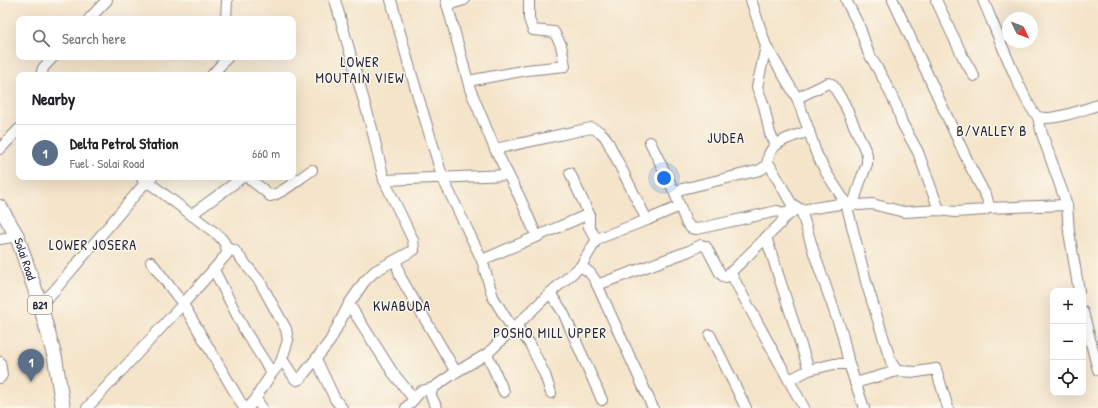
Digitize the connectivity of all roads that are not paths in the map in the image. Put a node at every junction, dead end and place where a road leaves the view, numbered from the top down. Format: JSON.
{"nodes":[{"id":1,"x":107,"y":0,"type":"edge"},
{"id":2,"x":227,"y":0,"type":"edge"},
{"id":3,"x":335,"y":0,"type":"edge"},
{"id":4,"x":391,"y":0,"type":"edge"},
{"id":5,"x":464,"y":0,"type":"edge"},
{"id":6,"x":529,"y":0,"type":"edge"},
{"id":7,"x":751,"y":0,"type":"edge"},
{"id":8,"x":846,"y":0,"type":"edge"},
{"id":9,"x":893,"y":0,"type":"edge"},
{"id":10,"x":936,"y":0,"type":"edge"},
{"id":11,"x":983,"y":0,"type":"edge"},
{"id":12,"x":447,"y":2,"type":"edge"},
{"id":13,"x":92,"y":16,"type":"edge"},
{"id":14,"x":226,"y":16,"type":"edge"},
{"id":15,"x":766,"y":46,"type":"junction"},
{"id":16,"x":50,"y":60,"type":"edge"},
{"id":17,"x":225,"y":60,"type":"edge"},
{"id":18,"x":42,"y":72,"type":"edge"},
{"id":19,"x":215,"y":72,"type":"edge"},
{"id":20,"x":974,"y":76,"type":"dead end"},
{"id":21,"x":468,"y":81,"type":"junction"},
{"id":22,"x":797,"y":98,"type":"junction"},
{"id":23,"x":1098,"y":104,"type":"edge"},
{"id":24,"x":1038,"y":117,"type":"junction"},
{"id":25,"x":809,"y":131,"type":"junction"},
{"id":26,"x":16,"y":132,"type":"edge"},
{"id":27,"x":650,"y":142,"type":"dead end"},
{"id":28,"x":776,"y":144,"type":"junction"},
{"id":29,"x":0,"y":148,"type":"edge"},
{"id":30,"x":495,"y":149,"type":"junction"},
{"id":31,"x":768,"y":162,"type":"junction"},
{"id":32,"x":312,"y":170,"type":"dead end"},
{"id":33,"x":570,"y":173,"type":"dead end"},
{"id":34,"x":508,"y":175,"type":"junction"},
{"id":35,"x":443,"y":179,"type":"junction"},
{"id":36,"x":145,"y":180,"type":"edge"},
{"id":37,"x":147,"y":180,"type":"edge"},
{"id":38,"x":238,"y":180,"type":"edge"},
{"id":39,"x":251,"y":180,"type":"edge"},
{"id":40,"x":384,"y":180,"type":"junction"},
{"id":41,"x":674,"y":191,"type":"junction"},
{"id":42,"x":850,"y":204,"type":"junction"},
{"id":43,"x":1067,"y":205,"type":"junction"},
{"id":44,"x":680,"y":206,"type":"junction"},
{"id":45,"x":0,"y":207,"type":"edge"},
{"id":46,"x":988,"y":208,"type":"junction"},
{"id":47,"x":799,"y":209,"type":"junction"},
{"id":48,"x":939,"y":210,"type":"junction"},
{"id":49,"x":589,"y":214,"type":"junction"},
{"id":50,"x":191,"y":215,"type":"junction"},
{"id":51,"x":647,"y":220,"type":"junction"},
{"id":52,"x":17,"y":236,"type":"junction"},
{"id":53,"x":766,"y":236,"type":"junction"},
{"id":54,"x":537,"y":237,"type":"junction"},
{"id":55,"x":0,"y":239,"type":"edge"},
{"id":56,"x":597,"y":239,"type":"junction"},
{"id":57,"x":227,"y":249,"type":"junction"},
{"id":58,"x":396,"y":260,"type":"junction"},
{"id":59,"x":482,"y":260,"type":"junction"},
{"id":60,"x":151,"y":262,"type":"dead end"},
{"id":61,"x":581,"y":266,"type":"junction"},
{"id":62,"x":214,"y":270,"type":"junction"},
{"id":63,"x":730,"y":272,"type":"junction"},
{"id":64,"x":596,"y":285,"type":"junction"},
{"id":65,"x":1078,"y":288,"type":"edge"},
{"id":66,"x":550,"y":293,"type":"junction"},
{"id":67,"x":40,"y":304,"type":"junction"},
{"id":68,"x":183,"y":304,"type":"junction"},
{"id":69,"x":349,"y":304,"type":"junction"},
{"id":70,"x":1086,"y":324,"type":"edge"},
{"id":71,"x":512,"y":328,"type":"junction"},
{"id":72,"x":710,"y":335,"type":"dead end"},
{"id":73,"x":487,"y":354,"type":"junction"},
{"id":74,"x":316,"y":359,"type":"junction"},
{"id":75,"x":0,"y":362,"type":"edge"},
{"id":76,"x":281,"y":362,"type":"junction"},
{"id":77,"x":849,"y":364,"type":"junction"},
{"id":78,"x":809,"y":370,"type":"junction"},
{"id":79,"x":1098,"y":370,"type":"edge"},
{"id":80,"x":897,"y":371,"type":"junction"},
{"id":81,"x":456,"y":372,"type":"junction"},
{"id":82,"x":272,"y":373,"type":"junction"},
{"id":83,"x":0,"y":378,"type":"edge"},
{"id":84,"x":789,"y":380,"type":"junction"},
{"id":85,"x":855,"y":383,"type":"junction"},
{"id":86,"x":433,"y":388,"type":"junction"},
{"id":87,"x":504,"y":392,"type":"dead end"},
{"id":88,"x":551,"y":393,"type":"dead end"},
{"id":89,"x":256,"y":399,"type":"junction"},
{"id":90,"x":414,"y":399,"type":"junction"},
{"id":91,"x":602,"y":400,"type":"dead end"},
{"id":92,"x":63,"y":408,"type":"edge"},
{"id":93,"x":87,"y":408,"type":"edge"},
{"id":94,"x":244,"y":408,"type":"edge"},
{"id":95,"x":248,"y":408,"type":"edge"},
{"id":96,"x":262,"y":408,"type":"edge"},
{"id":97,"x":342,"y":408,"type":"edge"},
{"id":98,"x":406,"y":408,"type":"edge"},
{"id":99,"x":437,"y":408,"type":"edge"},
{"id":100,"x":653,"y":408,"type":"edge"},
{"id":101,"x":746,"y":408,"type":"edge"},
{"id":102,"x":804,"y":408,"type":"edge"},
{"id":103,"x":864,"y":408,"type":"edge"},
{"id":104,"x":948,"y":408,"type":"edge"}],
"edges":[{"from":1,"to":13,"type":"street"},
{"from":2,"to":14,"type":"street"},
{"from":3,"to":40,"type":"street"},
{"from":4,"to":35,"type":"street"},
{"from":5,"to":12,"type":"street"},
{"from":6,"to":21,"type":"street"},
{"from":7,"to":15,"type":"street"},
{"from":8,"to":48,"type":"street"},
{"from":9,"to":46,"type":"street"},
{"from":10,"to":20,"type":"street"},
{"from":11,"to":24,"type":"street"},
{"from":12,"to":21,"type":"street"},
{"from":15,"to":22,"type":"street"},
{"from":15,"to":28,"type":"street"},
{"from":16,"to":18,"type":"street"},
{"from":17,"to":19,"type":"street"},
{"from":21,"to":30,"type":"street"},
{"from":22,"to":25,"type":"street"},
{"from":22,"to":42,"type":"street"},
{"from":23,"to":24,"type":"street"},
{"from":24,"to":43,"type":"street"},
{"from":25,"to":28,"type":"street"},
{"from":25,"to":42,"type":"street"},
{"from":26,"to":29,"type":"street"},
{"from":27,"to":41,"type":"street"},
{"from":28,"to":31,"type":"street"},
{"from":30,"to":34,"type":"street"},
{"from":30,"to":51,"type":"street"},
{"from":31,"to":41,"type":"street"},
{"from":31,"to":47,"type":"street"},
{"from":32,"to":39,"type":"street"},
{"from":33,"to":49,"type":"street"},
{"from":34,"to":35,"type":"street"},
{"from":34,"to":54,"type":"street"},
{"from":35,"to":40,"type":"street"},
{"from":35,"to":59,"type":"street"},
{"from":36,"to":67,"type":"street"},
{"from":37,"to":50,"type":"street"},
{"from":38,"to":50,"type":"street"},
{"from":40,"to":58,"type":"street"},
{"from":41,"to":44,"type":"street"},
{"from":42,"to":47,"type":"street"},
{"from":42,"to":48,"type":"street"},
{"from":42,"to":80,"type":"street"},
{"from":43,"to":46,"type":"street"},
{"from":43,"to":65,"type":"street"},
{"from":44,"to":47,"type":"street"},
{"from":44,"to":51,"type":"street"},
{"from":45,"to":52,"type":"highway","name":"Solai Road","number":"B21"},
{"from":46,"to":48,"type":"street"},
{"from":47,"to":53,"type":"street"},
{"from":47,"to":77,"type":"street"},
{"from":49,"to":54,"type":"street"},
{"from":49,"to":56,"type":"street"},
{"from":50,"to":57,"type":"street"},
{"from":51,"to":56,"type":"street"},
{"from":52,"to":55,"type":"street"},
{"from":52,"to":67,"type":"highway","name":"Solai Road","number":"B21"},
{"from":53,"to":63,"type":"street"},
{"from":53,"to":78,"type":"street"},
{"from":54,"to":59,"type":"street"},
{"from":56,"to":61,"type":"street"},
{"from":57,"to":62,"type":"street"},
{"from":57,"to":76,"type":"street"},
{"from":58,"to":69,"type":"street"},
{"from":58,"to":81,"type":"street"},
{"from":59,"to":71,"type":"street"},
{"from":60,"to":68,"type":"street"},
{"from":61,"to":64,"type":"street"},
{"from":61,"to":66,"type":"street"},
{"from":62,"to":68,"type":"street"},
{"from":62,"to":82,"type":"street"},
{"from":63,"to":64,"type":"street"},
{"from":63,"to":84,"type":"street"},
{"from":64,"to":100,"type":"street"},
{"from":66,"to":71,"type":"street"},
{"from":66,"to":91,"type":"street"},
{"from":67,"to":92,"type":"highway","name":"Solai Road","number":"B21"},
{"from":68,"to":93,"type":"street"},
{"from":68,"to":94,"type":"street"},
{"from":69,"to":74,"type":"street"},
{"from":69,"to":90,"type":"street"},
{"from":70,"to":79,"type":"street"},
{"from":71,"to":73,"type":"street"},
{"from":71,"to":88,"type":"street"},
{"from":72,"to":101,"type":"street"},
{"from":73,"to":81,"type":"street"},
{"from":73,"to":87,"type":"street"},
{"from":74,"to":76,"type":"street"},
{"from":74,"to":97,"type":"street"},
{"from":75,"to":83,"type":"street"},
{"from":76,"to":82,"type":"street"},
{"from":77,"to":78,"type":"street"},
{"from":77,"to":85,"type":"street"},
{"from":78,"to":84,"type":"street"},
{"from":80,"to":85,"type":"street"},
{"from":80,"to":104,"type":"street"},
{"from":81,"to":86,"type":"street"},
{"from":82,"to":89,"type":"street"},
{"from":84,"to":102,"type":"street"},
{"from":85,"to":103,"type":"street"},
{"from":86,"to":90,"type":"street"},
{"from":86,"to":99,"type":"street"},
{"from":89,"to":95,"type":"street"},
{"from":89,"to":96,"type":"street"},
{"from":90,"to":98,"type":"street"}]}
